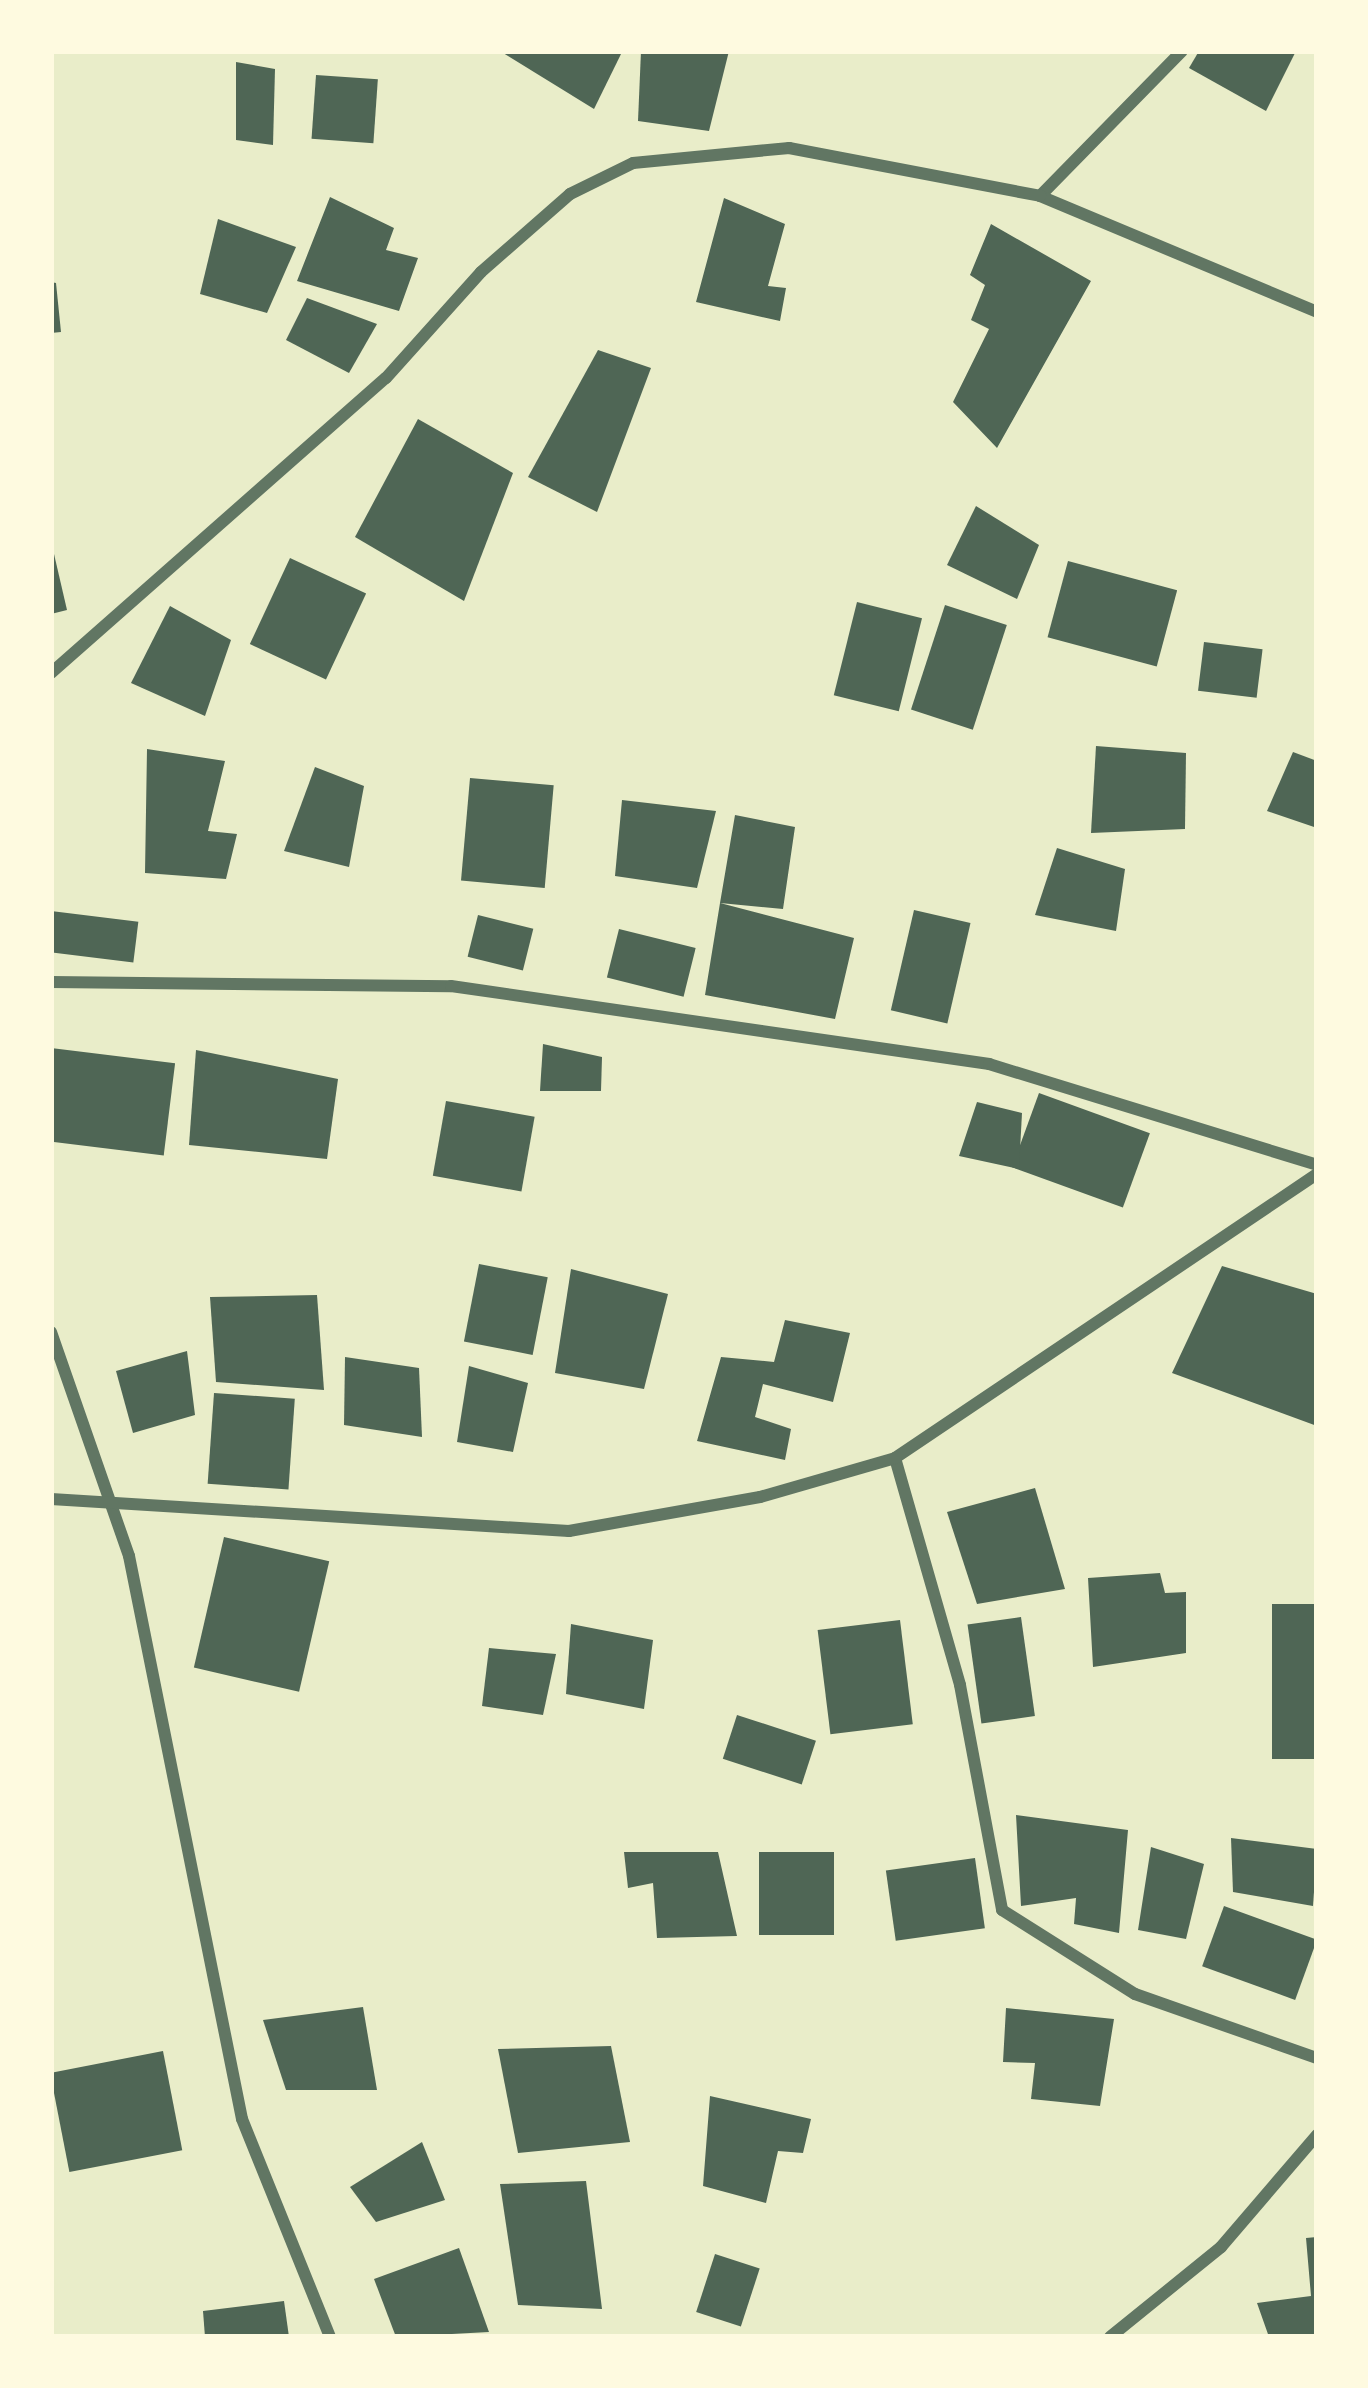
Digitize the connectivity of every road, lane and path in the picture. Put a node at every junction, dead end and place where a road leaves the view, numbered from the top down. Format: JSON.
{"nodes":[{"id":1,"x":1182,"y":51,"type":"edge"},
{"id":2,"x":1040,"y":196,"type":"junction"},
{"id":3,"x":1317,"y":313,"type":"edge"},
{"id":4,"x":51,"y":673,"type":"edge"},
{"id":5,"x":51,"y":982,"type":"edge"},
{"id":6,"x":1317,"y":1165,"type":"edge"},
{"id":7,"x":1317,"y":1174,"type":"edge"},
{"id":8,"x":51,"y":1332,"type":"edge"},
{"id":9,"x":895,"y":1458,"type":"junction"},
{"id":10,"x":104,"y":1498,"type":"junction"},
{"id":11,"x":51,"y":1499,"type":"edge"},
{"id":12,"x":1317,"y":2058,"type":"edge"},
{"id":13,"x":1317,"y":2135,"type":"edge"},
{"id":14,"x":330,"y":2337,"type":"edge"},
{"id":15,"x":1110,"y":2337,"type":"edge"}],
"edges":[{"from":1,"to":2,"type":"street"},
{"from":2,"to":3,"type":"street"},
{"from":2,"to":4,"type":"street"},
{"from":5,"to":6,"type":"street"},
{"from":7,"to":9,"type":"street"},
{"from":8,"to":10,"type":"street"},
{"from":9,"to":10,"type":"street"},
{"from":9,"to":12,"type":"street"},
{"from":10,"to":11,"type":"street"},
{"from":10,"to":14,"type":"street"},
{"from":13,"to":15,"type":"street"}]}
